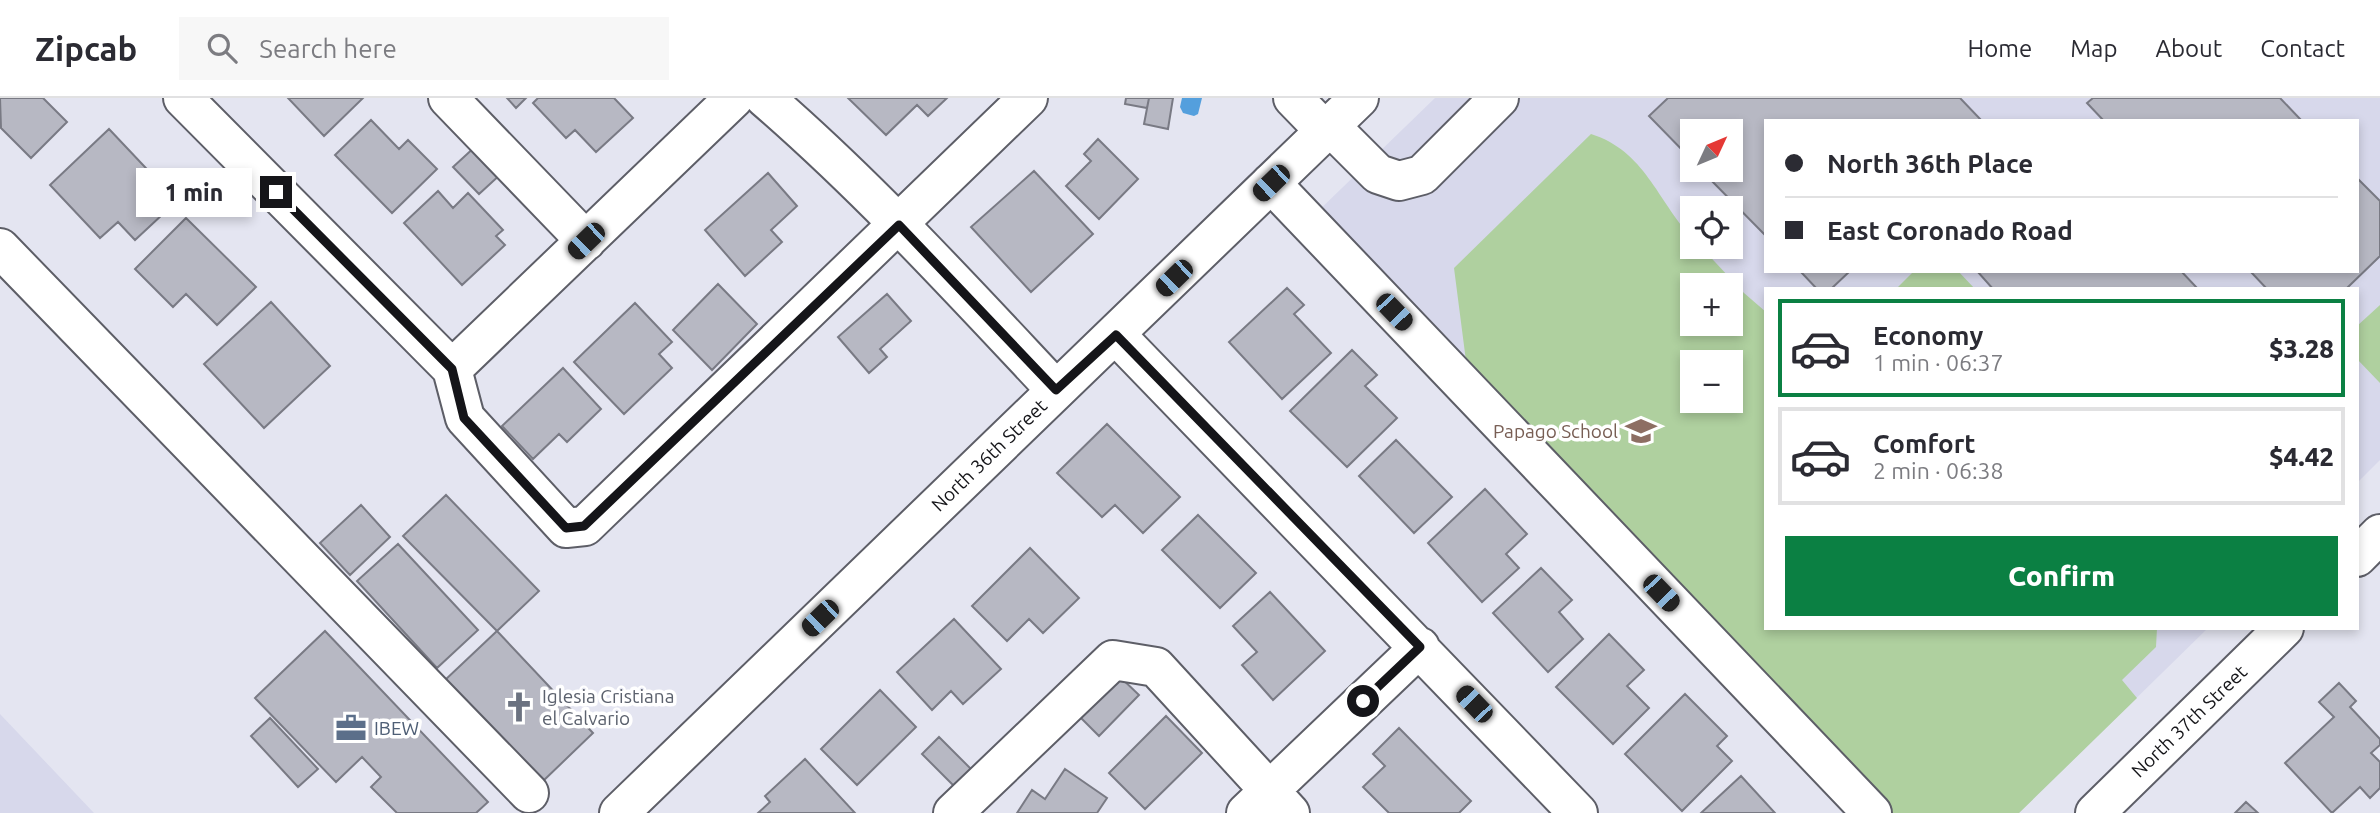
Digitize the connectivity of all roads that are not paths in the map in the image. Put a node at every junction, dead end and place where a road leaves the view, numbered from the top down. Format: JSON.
{"nodes":[{"id":1,"x":183,"y":98,"type":"edge"},
{"id":2,"x":448,"y":98,"type":"edge"},
{"id":3,"x":734,"y":98,"type":"edge"},
{"id":4,"x":765,"y":98,"type":"edge"},
{"id":5,"x":1028,"y":98,"type":"edge"},
{"id":6,"x":1293,"y":98,"type":"edge"},
{"id":7,"x":1359,"y":98,"type":"edge"},
{"id":8,"x":1499,"y":98,"type":"edge"},
{"id":9,"x":1328,"y":128,"type":"junction"},
{"id":10,"x":1271,"y":183,"type":"junction"},
{"id":11,"x":899,"y":225,"type":"junction"},
{"id":12,"x":586,"y":241,"type":"junction"},
{"id":13,"x":0,"y":248,"type":"edge"},
{"id":14,"x":1116,"y":335,"type":"junction"},
{"id":15,"x":452,"y":369,"type":"junction"},
{"id":16,"x":1056,"y":390,"type":"junction"},
{"id":17,"x":2380,"y":534,"type":"edge"},
{"id":18,"x":2359,"y":555,"type":"edge"},
{"id":19,"x":2282,"y":630,"type":"edge"},
{"id":20,"x":1420,"y":647,"type":"junction"},
{"id":21,"x":529,"y":793,"type":"dead end"},
{"id":22,"x":1268,"y":806,"type":"edge"},
{"id":23,"x":619,"y":813,"type":"edge"},
{"id":24,"x":953,"y":813,"type":"edge"},
{"id":25,"x":1578,"y":813,"type":"edge"},
{"id":26,"x":1872,"y":813,"type":"edge"},
{"id":27,"x":2095,"y":813,"type":"edge"}],
"edges":[{"from":1,"to":15,"type":"street"},
{"from":2,"to":12,"type":"street"},
{"from":3,"to":12,"type":"street"},
{"from":4,"to":11,"type":"street"},
{"from":5,"to":11,"type":"street"},
{"from":6,"to":9,"type":"street"},
{"from":7,"to":9,"type":"street","name":"North 36th Street"},
{"from":8,"to":9,"type":"street"},
{"from":9,"to":10,"type":"street","name":"North 36th Street"},
{"from":10,"to":14,"type":"street","name":"North 36th Street"},
{"from":10,"to":26,"type":"street"},
{"from":11,"to":15,"type":"street"},
{"from":11,"to":16,"type":"street"},
{"from":12,"to":15,"type":"street"},
{"from":13,"to":21,"type":"street"},
{"from":14,"to":16,"type":"street","name":"North 36th Street"},
{"from":14,"to":20,"type":"street"},
{"from":16,"to":23,"type":"street","name":"North 36th Street"},
{"from":17,"to":18,"type":"street"},
{"from":19,"to":27,"type":"street","name":"North 37th Street"},
{"from":20,"to":22,"type":"street"},
{"from":20,"to":25,"type":"street"},
{"from":22,"to":24,"type":"street"}]}
